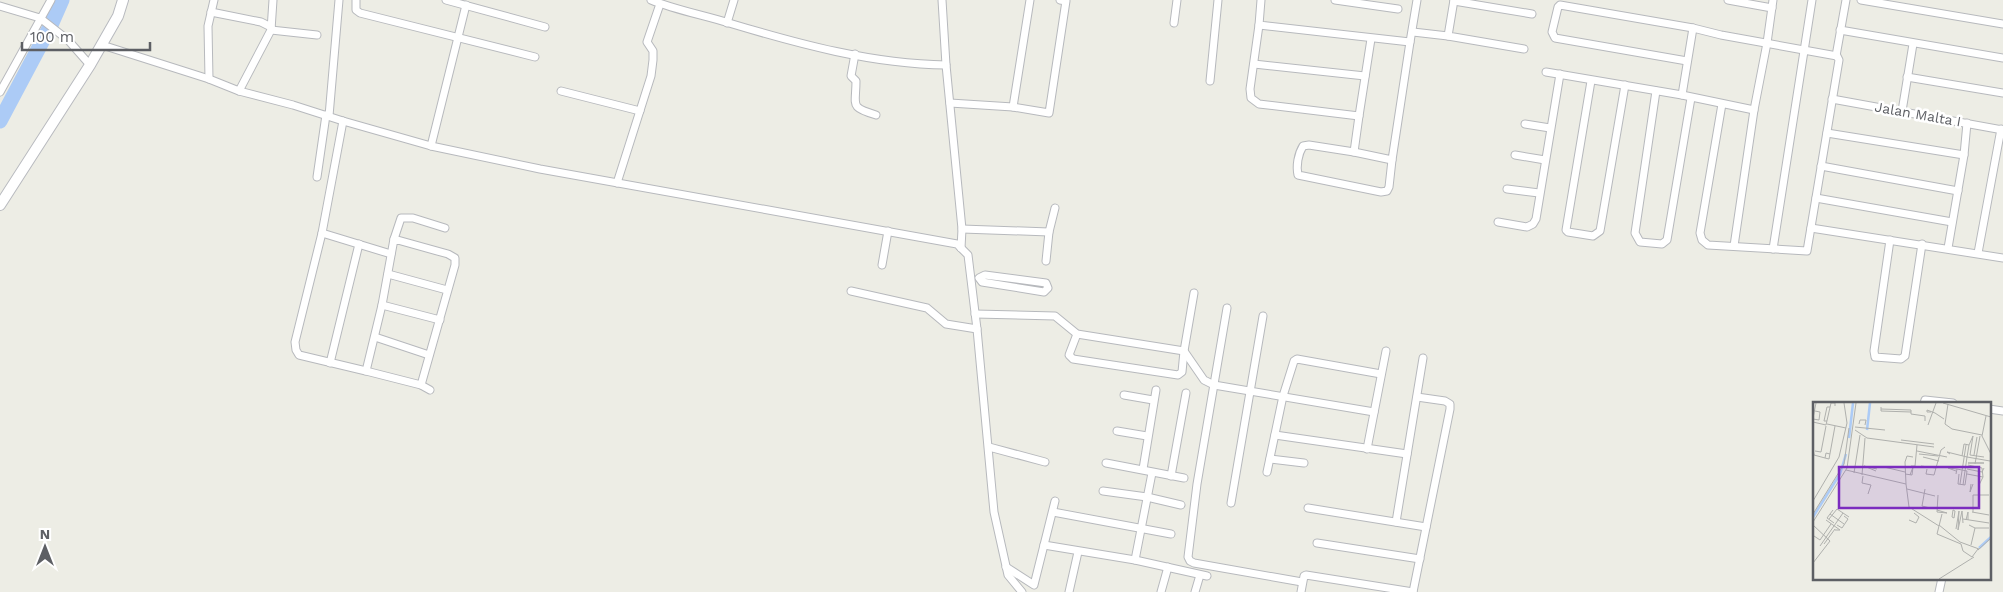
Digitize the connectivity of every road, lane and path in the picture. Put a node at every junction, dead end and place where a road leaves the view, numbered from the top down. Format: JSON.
{"nodes":[{"id":1,"x":52,"y":0,"type":"edge"},
{"id":2,"x":123,"y":0,"type":"edge"},
{"id":3,"x":214,"y":0,"type":"edge"},
{"id":4,"x":273,"y":0,"type":"edge"},
{"id":5,"x":339,"y":0,"type":"edge"},
{"id":6,"x":356,"y":0,"type":"edge"},
{"id":7,"x":446,"y":0,"type":"edge"},
{"id":8,"x":734,"y":0,"type":"edge"},
{"id":9,"x":942,"y":0,"type":"edge"},
{"id":10,"x":1030,"y":0,"type":"edge"},
{"id":11,"x":1060,"y":0,"type":"edge"},
{"id":12,"x":1178,"y":0,"type":"edge"},
{"id":13,"x":1218,"y":0,"type":"edge"},
{"id":14,"x":1261,"y":0,"type":"edge"},
{"id":15,"x":1336,"y":0,"type":"edge"},
{"id":16,"x":1344,"y":0,"type":"edge"},
{"id":17,"x":1417,"y":0,"type":"edge"},
{"id":18,"x":1728,"y":0,"type":"edge"},
{"id":19,"x":1812,"y":0,"type":"edge"},
{"id":20,"x":1846,"y":0,"type":"edge"},
{"id":21,"x":1861,"y":0,"type":"edge"},
{"id":22,"x":1454,"y":1,"type":"edge"},
{"id":23,"x":656,"y":2,"type":"edge"},
{"id":24,"x":1379,"y":4,"type":"edge"},
{"id":25,"x":1773,"y":4,"type":"edge"},
{"id":26,"x":466,"y":5,"type":"junction"},
{"id":27,"x":0,"y":6,"type":"edge"},
{"id":28,"x":1398,"y":9,"type":"dead end"},
{"id":29,"x":211,"y":12,"type":"junction"},
{"id":30,"x":1532,"y":14,"type":"dead end"},
{"id":31,"x":43,"y":21,"type":"junction"},
{"id":32,"x":727,"y":23,"type":"junction"},
{"id":33,"x":1174,"y":23,"type":"dead end"},
{"id":34,"x":2003,"y":24,"type":"edge"},
{"id":35,"x":1258,"y":25,"type":"junction"},
{"id":36,"x":545,"y":26,"type":"dead end"},
{"id":37,"x":271,"y":28,"type":"junction"},
{"id":38,"x":1693,"y":28,"type":"junction"},
{"id":39,"x":1840,"y":30,"type":"junction"},
{"id":40,"x":1413,"y":32,"type":"junction"},
{"id":41,"x":317,"y":35,"type":"dead end"},
{"id":42,"x":1448,"y":36,"type":"junction"},
{"id":43,"x":457,"y":38,"type":"junction"},
{"id":44,"x":1371,"y":39,"type":"junction"},
{"id":45,"x":1410,"y":42,"type":"junction"},
{"id":46,"x":1767,"y":43,"type":"junction"},
{"id":47,"x":1913,"y":44,"type":"junction"},
{"id":48,"x":102,"y":45,"type":"junction"},
{"id":49,"x":1524,"y":49,"type":"dead end"},
{"id":50,"x":1805,"y":51,"type":"junction"},
{"id":51,"x":855,"y":54,"type":"junction"},
{"id":52,"x":1836,"y":56,"type":"junction"},
{"id":53,"x":535,"y":57,"type":"dead end"},
{"id":54,"x":2003,"y":58,"type":"edge"},
{"id":55,"x":1687,"y":61,"type":"junction"},
{"id":56,"x":1254,"y":64,"type":"junction"},
{"id":57,"x":90,"y":65,"type":"junction"},
{"id":58,"x":946,"y":65,"type":"junction"},
{"id":59,"x":1546,"y":72,"type":"dead end"},
{"id":60,"x":1560,"y":74,"type":"junction"},
{"id":61,"x":1365,"y":76,"type":"junction"},
{"id":62,"x":1907,"y":77,"type":"junction"},
{"id":63,"x":209,"y":79,"type":"junction"},
{"id":64,"x":1210,"y":81,"type":"dead end"},
{"id":65,"x":1591,"y":81,"type":"junction"},
{"id":66,"x":1625,"y":85,"type":"junction"},
{"id":67,"x":239,"y":91,"type":"junction"},
{"id":68,"x":561,"y":91,"type":"dead end"},
{"id":69,"x":1656,"y":91,"type":"junction"},
{"id":70,"x":0,"y":92,"type":"edge"},
{"id":71,"x":2003,"y":93,"type":"edge"},
{"id":72,"x":1682,"y":95,"type":"junction"},
{"id":73,"x":1691,"y":98,"type":"junction"},
{"id":74,"x":1832,"y":98,"type":"junction"},
{"id":75,"x":950,"y":103,"type":"junction"},
{"id":76,"x":1722,"y":104,"type":"junction"},
{"id":77,"x":1013,"y":107,"type":"junction"},
{"id":78,"x":640,"y":110,"type":"junction"},
{"id":79,"x":1754,"y":110,"type":"junction"},
{"id":80,"x":1902,"y":111,"type":"junction"},
{"id":81,"x":327,"y":115,"type":"junction"},
{"id":82,"x":876,"y":115,"type":"dead end"},
{"id":83,"x":1359,"y":116,"type":"junction"},
{"id":84,"x":343,"y":121,"type":"junction"},
{"id":85,"x":1967,"y":123,"type":"junction"},
{"id":86,"x":1525,"y":124,"type":"dead end"},
{"id":87,"x":1550,"y":128,"type":"junction"},
{"id":88,"x":2002,"y":129,"type":"edge"},
{"id":89,"x":1826,"y":133,"type":"junction"},
{"id":90,"x":431,"y":146,"type":"junction"},
{"id":91,"x":1354,"y":152,"type":"junction"},
{"id":92,"x":1515,"y":155,"type":"dead end"},
{"id":93,"x":1964,"y":155,"type":"junction"},
{"id":94,"x":1392,"y":160,"type":"junction"},
{"id":95,"x":1545,"y":160,"type":"junction"},
{"id":96,"x":1821,"y":166,"type":"junction"},
{"id":97,"x":318,"y":177,"type":"dead end"},
{"id":98,"x":617,"y":183,"type":"junction"},
{"id":99,"x":1506,"y":189,"type":"dead end"},
{"id":100,"x":1958,"y":191,"type":"junction"},
{"id":101,"x":1539,"y":193,"type":"junction"},
{"id":102,"x":1816,"y":198,"type":"junction"},
{"id":103,"x":0,"y":205,"type":"edge"},
{"id":104,"x":1055,"y":208,"type":"dead end"},
{"id":105,"x":1498,"y":222,"type":"dead end"},
{"id":106,"x":1952,"y":222,"type":"junction"},
{"id":107,"x":445,"y":228,"type":"dead end"},
{"id":108,"x":1811,"y":228,"type":"junction"},
{"id":109,"x":962,"y":229,"type":"junction"},
{"id":110,"x":888,"y":231,"type":"junction"},
{"id":111,"x":1049,"y":232,"type":"junction"},
{"id":112,"x":322,"y":233,"type":"junction"},
{"id":113,"x":394,"y":239,"type":"junction"},
{"id":114,"x":1890,"y":240,"type":"junction"},
{"id":115,"x":359,"y":244,"type":"junction"},
{"id":116,"x":1922,"y":244,"type":"junction"},
{"id":117,"x":1734,"y":246,"type":"junction"},
{"id":118,"x":961,"y":248,"type":"junction"},
{"id":119,"x":1948,"y":248,"type":"junction"},
{"id":120,"x":1772,"y":249,"type":"junction"},
{"id":121,"x":1978,"y":253,"type":"junction"},
{"id":122,"x":391,"y":254,"type":"junction"},
{"id":123,"x":2003,"y":258,"type":"edge"},
{"id":124,"x":1046,"y":261,"type":"dead end"},
{"id":125,"x":882,"y":265,"type":"dead end"},
{"id":126,"x":388,"y":274,"type":"junction"},
{"id":127,"x":971,"y":277,"type":"junction"},
{"id":128,"x":979,"y":278,"type":"junction"},
{"id":129,"x":447,"y":290,"type":"junction"},
{"id":130,"x":851,"y":291,"type":"dead end"},
{"id":131,"x":1194,"y":293,"type":"dead end"},
{"id":132,"x":382,"y":305,"type":"junction"},
{"id":133,"x":1227,"y":308,"type":"dead end"},
{"id":134,"x":975,"y":314,"type":"junction"},
{"id":135,"x":1264,"y":316,"type":"dead end"},
{"id":136,"x":440,"y":320,"type":"junction"},
{"id":137,"x":977,"y":329,"type":"junction"},
{"id":138,"x":1077,"y":334,"type":"junction"},
{"id":139,"x":374,"y":337,"type":"junction"},
{"id":140,"x":1184,"y":351,"type":"junction"},
{"id":141,"x":1386,"y":351,"type":"dead end"},
{"id":142,"x":429,"y":354,"type":"junction"},
{"id":143,"x":1423,"y":358,"type":"dead end"},
{"id":144,"x":330,"y":363,"type":"junction"},
{"id":145,"x":366,"y":370,"type":"junction"},
{"id":146,"x":1381,"y":374,"type":"junction"},
{"id":147,"x":1214,"y":385,"type":"junction"},
{"id":148,"x":421,"y":386,"type":"junction"},
{"id":149,"x":430,"y":390,"type":"dead end"},
{"id":150,"x":1156,"y":390,"type":"dead end"},
{"id":151,"x":1251,"y":391,"type":"junction"},
{"id":152,"x":1186,"y":393,"type":"dead end"},
{"id":153,"x":1124,"y":395,"type":"dead end"},
{"id":154,"x":1283,"y":396,"type":"junction"},
{"id":155,"x":1416,"y":397,"type":"junction"},
{"id":156,"x":1154,"y":400,"type":"junction"},
{"id":157,"x":1924,"y":402,"type":"edge"},
{"id":158,"x":1943,"y":402,"type":"edge"},
{"id":159,"x":1990,"y":409,"type":"edge"},
{"id":160,"x":2003,"y":411,"type":"edge"},
{"id":161,"x":1374,"y":412,"type":"junction"},
{"id":162,"x":1117,"y":431,"type":"dead end"},
{"id":163,"x":1275,"y":435,"type":"junction"},
{"id":164,"x":1147,"y":436,"type":"junction"},
{"id":165,"x":988,"y":447,"type":"junction"},
{"id":166,"x":1367,"y":449,"type":"junction"},
{"id":167,"x":1407,"y":454,"type":"junction"},
{"id":168,"x":1270,"y":459,"type":"junction"},
{"id":169,"x":1045,"y":462,"type":"dead end"},
{"id":170,"x":1106,"y":462,"type":"dead end"},
{"id":171,"x":1304,"y":463,"type":"dead end"},
{"id":172,"x":1143,"y":469,"type":"junction"},
{"id":173,"x":1152,"y":472,"type":"junction"},
{"id":174,"x":1267,"y":472,"type":"dead end"},
{"id":175,"x":1171,"y":476,"type":"junction"},
{"id":176,"x":1184,"y":478,"type":"dead end"},
{"id":177,"x":1103,"y":491,"type":"dead end"},
{"id":178,"x":1147,"y":497,"type":"junction"},
{"id":179,"x":1056,"y":501,"type":"dead end"},
{"id":180,"x":1231,"y":503,"type":"dead end"},
{"id":181,"x":1181,"y":505,"type":"dead end"},
{"id":182,"x":1308,"y":508,"type":"dead end"},
{"id":183,"x":1053,"y":512,"type":"junction"},
{"id":184,"x":1396,"y":522,"type":"junction"},
{"id":185,"x":1426,"y":527,"type":"junction"},
{"id":186,"x":1142,"y":528,"type":"junction"},
{"id":187,"x":1171,"y":534,"type":"dead end"},
{"id":188,"x":1317,"y":543,"type":"dead end"},
{"id":189,"x":1044,"y":544,"type":"junction"},
{"id":190,"x":1078,"y":552,"type":"junction"},
{"id":191,"x":1420,"y":559,"type":"junction"},
{"id":192,"x":1135,"y":560,"type":"junction"},
{"id":193,"x":1168,"y":566,"type":"junction"},
{"id":194,"x":1006,"y":567,"type":"junction"},
{"id":195,"x":1302,"y":582,"type":"junction"},
{"id":196,"x":1022,"y":592,"type":"edge"},
{"id":197,"x":1069,"y":592,"type":"edge"},
{"id":198,"x":1161,"y":592,"type":"edge"},
{"id":199,"x":1195,"y":592,"type":"edge"},
{"id":200,"x":1300,"y":592,"type":"edge"},
{"id":201,"x":1413,"y":592,"type":"edge"}],
"edges":[{"from":1,"to":31,"type":"street"},
{"from":2,"to":48,"type":"main road"},
{"from":3,"to":29,"type":"street"},
{"from":4,"to":37,"type":"street"},
{"from":5,"to":81,"type":"street"},
{"from":6,"to":43,"type":"street"},
{"from":7,"to":26,"type":"street"},
{"from":8,"to":32,"type":"street"},
{"from":9,"to":58,"type":"street"},
{"from":10,"to":77,"type":"street"},
{"from":11,"to":77,"type":"street"},
{"from":12,"to":33,"type":"street"},
{"from":13,"to":64,"type":"street"},
{"from":14,"to":35,"type":"street"},
{"from":15,"to":16,"type":"street"},
{"from":16,"to":24,"type":"street"},
{"from":17,"to":40,"type":"street"},
{"from":18,"to":25,"type":"street"},
{"from":19,"to":50,"type":"street"},
{"from":20,"to":39,"type":"street"},
{"from":21,"to":34,"type":"street"},
{"from":22,"to":30,"type":"street"},
{"from":22,"to":42,"type":"street"},
{"from":23,"to":32,"type":"street"},
{"from":23,"to":78,"type":"street"},
{"from":24,"to":28,"type":"street"},
{"from":25,"to":46,"type":"street"},
{"from":26,"to":36,"type":"street"},
{"from":26,"to":43,"type":"street"},
{"from":27,"to":31,"type":"street"},
{"from":29,"to":37,"type":"street"},
{"from":29,"to":63,"type":"street"},
{"from":31,"to":57,"type":"street"},
{"from":31,"to":70,"type":"street"},
{"from":32,"to":51,"type":"street"},
{"from":35,"to":44,"type":"street"},
{"from":35,"to":56,"type":"street"},
{"from":37,"to":41,"type":"street"},
{"from":37,"to":67,"type":"street"},
{"from":38,"to":46,"type":"street"},
{"from":38,"to":55,"type":"street"},
{"from":38,"to":55,"type":"street"},
{"from":39,"to":47,"type":"street"},
{"from":39,"to":52,"type":"street"},
{"from":40,"to":42,"type":"street"},
{"from":40,"to":45,"type":"street"},
{"from":42,"to":49,"type":"street"},
{"from":43,"to":53,"type":"street"},
{"from":43,"to":90,"type":"street"},
{"from":44,"to":45,"type":"street"},
{"from":44,"to":61,"type":"street"},
{"from":45,"to":94,"type":"street"},
{"from":46,"to":50,"type":"street"},
{"from":46,"to":79,"type":"street"},
{"from":47,"to":54,"type":"street"},
{"from":47,"to":62,"type":"street"},
{"from":48,"to":57,"type":"main road"},
{"from":48,"to":63,"type":"street"},
{"from":50,"to":52,"type":"street"},
{"from":50,"to":120,"type":"street"},
{"from":51,"to":58,"type":"street"},
{"from":51,"to":82,"type":"street"},
{"from":52,"to":74,"type":"street"},
{"from":55,"to":72,"type":"street"},
{"from":56,"to":61,"type":"street"},
{"from":56,"to":83,"type":"street"},
{"from":57,"to":103,"type":"main road"},
{"from":58,"to":75,"type":"street"},
{"from":59,"to":60,"type":"street"},
{"from":60,"to":65,"type":"street"},
{"from":60,"to":87,"type":"street"},
{"from":61,"to":83,"type":"street"},
{"from":62,"to":71,"type":"street"},
{"from":62,"to":80,"type":"street"},
{"from":63,"to":67,"type":"street"},
{"from":65,"to":66,"type":"street"},
{"from":65,"to":66,"type":"street"},
{"from":66,"to":69,"type":"street"},
{"from":67,"to":81,"type":"street"},
{"from":68,"to":78,"type":"street"},
{"from":69,"to":72,"type":"street"},
{"from":69,"to":73,"type":"street"},
{"from":72,"to":73,"type":"street"},
{"from":73,"to":76,"type":"street"},
{"from":74,"to":80,"type":"street","name":"Jalan Malta I"},
{"from":74,"to":89,"type":"street"},
{"from":75,"to":77,"type":"street"},
{"from":75,"to":109,"type":"street"},
{"from":76,"to":79,"type":"street"},
{"from":76,"to":117,"type":"street"},
{"from":78,"to":98,"type":"street"},
{"from":79,"to":117,"type":"street"},
{"from":80,"to":85,"type":"street","name":"Jalan Malta I"},
{"from":81,"to":84,"type":"street"},
{"from":81,"to":97,"type":"street"},
{"from":83,"to":91,"type":"street"},
{"from":84,"to":90,"type":"street"},
{"from":84,"to":112,"type":"street"},
{"from":85,"to":88,"type":"street","name":"Jalan Malta I"},
{"from":85,"to":93,"type":"street"},
{"from":86,"to":87,"type":"street"},
{"from":87,"to":95,"type":"street"},
{"from":88,"to":121,"type":"street"},
{"from":89,"to":93,"type":"street"},
{"from":89,"to":96,"type":"street"},
{"from":90,"to":98,"type":"street"},
{"from":91,"to":94,"type":"street"},
{"from":91,"to":94,"type":"street"},
{"from":92,"to":95,"type":"street"},
{"from":93,"to":100,"type":"street"},
{"from":95,"to":101,"type":"street"},
{"from":96,"to":100,"type":"street"},
{"from":96,"to":102,"type":"street"},
{"from":98,"to":110,"type":"street"},
{"from":99,"to":101,"type":"street"},
{"from":100,"to":106,"type":"street"},
{"from":101,"to":105,"type":"street"},
{"from":102,"to":106,"type":"street"},
{"from":102,"to":108,"type":"street"},
{"from":104,"to":111,"type":"street"},
{"from":106,"to":119,"type":"street"},
{"from":107,"to":113,"type":"street"},
{"from":108,"to":114,"type":"street"},
{"from":108,"to":120,"type":"street"},
{"from":109,"to":111,"type":"street"},
{"from":109,"to":118,"type":"street"},
{"from":110,"to":118,"type":"street"},
{"from":110,"to":125,"type":"street"},
{"from":111,"to":124,"type":"street"},
{"from":112,"to":115,"type":"street"},
{"from":112,"to":144,"type":"street"},
{"from":113,"to":122,"type":"street"},
{"from":113,"to":129,"type":"street"},
{"from":114,"to":116,"type":"street"},
{"from":114,"to":116,"type":"street"},
{"from":115,"to":122,"type":"street"},
{"from":115,"to":144,"type":"street"},
{"from":116,"to":119,"type":"street"},
{"from":117,"to":120,"type":"street"},
{"from":118,"to":127,"type":"street"},
{"from":119,"to":121,"type":"street"},
{"from":121,"to":123,"type":"street"},
{"from":122,"to":126,"type":"street"},
{"from":126,"to":129,"type":"street"},
{"from":126,"to":132,"type":"street"},
{"from":127,"to":128,"type":"street"},
{"from":127,"to":134,"type":"street"},
{"from":128,"to":128,"type":"street"},
{"from":129,"to":136,"type":"street"},
{"from":130,"to":137,"type":"street"},
{"from":131,"to":140,"type":"street"},
{"from":132,"to":136,"type":"street"},
{"from":132,"to":139,"type":"street"},
{"from":133,"to":147,"type":"street"},
{"from":134,"to":137,"type":"street"},
{"from":134,"to":138,"type":"street"},
{"from":135,"to":151,"type":"street"},
{"from":136,"to":142,"type":"street"},
{"from":137,"to":165,"type":"street"},
{"from":138,"to":140,"type":"street"},
{"from":138,"to":140,"type":"street"},
{"from":139,"to":142,"type":"street"},
{"from":139,"to":145,"type":"street"},
{"from":140,"to":147,"type":"street"},
{"from":141,"to":146,"type":"street"},
{"from":142,"to":148,"type":"street"},
{"from":143,"to":155,"type":"street"},
{"from":144,"to":145,"type":"street"},
{"from":145,"to":148,"type":"street"},
{"from":146,"to":154,"type":"street"},
{"from":146,"to":161,"type":"street"},
{"from":147,"to":151,"type":"street"},
{"from":147,"to":195,"type":"street"},
{"from":148,"to":149,"type":"street"},
{"from":150,"to":156,"type":"street"},
{"from":151,"to":154,"type":"street"},
{"from":151,"to":180,"type":"street"},
{"from":152,"to":175,"type":"street"},
{"from":153,"to":156,"type":"street"},
{"from":154,"to":161,"type":"street"},
{"from":154,"to":163,"type":"street"},
{"from":155,"to":167,"type":"street"},
{"from":155,"to":185,"type":"street"},
{"from":156,"to":164,"type":"street"},
{"from":157,"to":158,"type":"street"},
{"from":159,"to":160,"type":"street"},
{"from":161,"to":166,"type":"street"},
{"from":162,"to":164,"type":"street"},
{"from":163,"to":166,"type":"street"},
{"from":163,"to":168,"type":"street"},
{"from":164,"to":172,"type":"street"},
{"from":165,"to":169,"type":"street"},
{"from":165,"to":194,"type":"street"},
{"from":166,"to":167,"type":"street"},
{"from":167,"to":184,"type":"street"},
{"from":168,"to":171,"type":"street"},
{"from":168,"to":174,"type":"street"},
{"from":170,"to":172,"type":"street"},
{"from":172,"to":173,"type":"street"},
{"from":173,"to":175,"type":"street"},
{"from":173,"to":178,"type":"street"},
{"from":175,"to":176,"type":"street"},
{"from":177,"to":178,"type":"street"},
{"from":178,"to":181,"type":"street"},
{"from":178,"to":186,"type":"street"},
{"from":179,"to":183,"type":"street"},
{"from":182,"to":184,"type":"street"},
{"from":183,"to":186,"type":"street"},
{"from":183,"to":189,"type":"street"},
{"from":184,"to":185,"type":"street"},
{"from":185,"to":191,"type":"street"},
{"from":186,"to":187,"type":"street"},
{"from":186,"to":192,"type":"street"},
{"from":188,"to":191,"type":"street"},
{"from":189,"to":190,"type":"street"},
{"from":189,"to":194,"type":"street"},
{"from":190,"to":192,"type":"street"},
{"from":190,"to":197,"type":"street"},
{"from":191,"to":201,"type":"street"},
{"from":192,"to":193,"type":"street"},
{"from":193,"to":198,"type":"street"},
{"from":193,"to":199,"type":"street"},
{"from":194,"to":196,"type":"street"},
{"from":195,"to":200,"type":"street"},
{"from":195,"to":201,"type":"street"}]}
